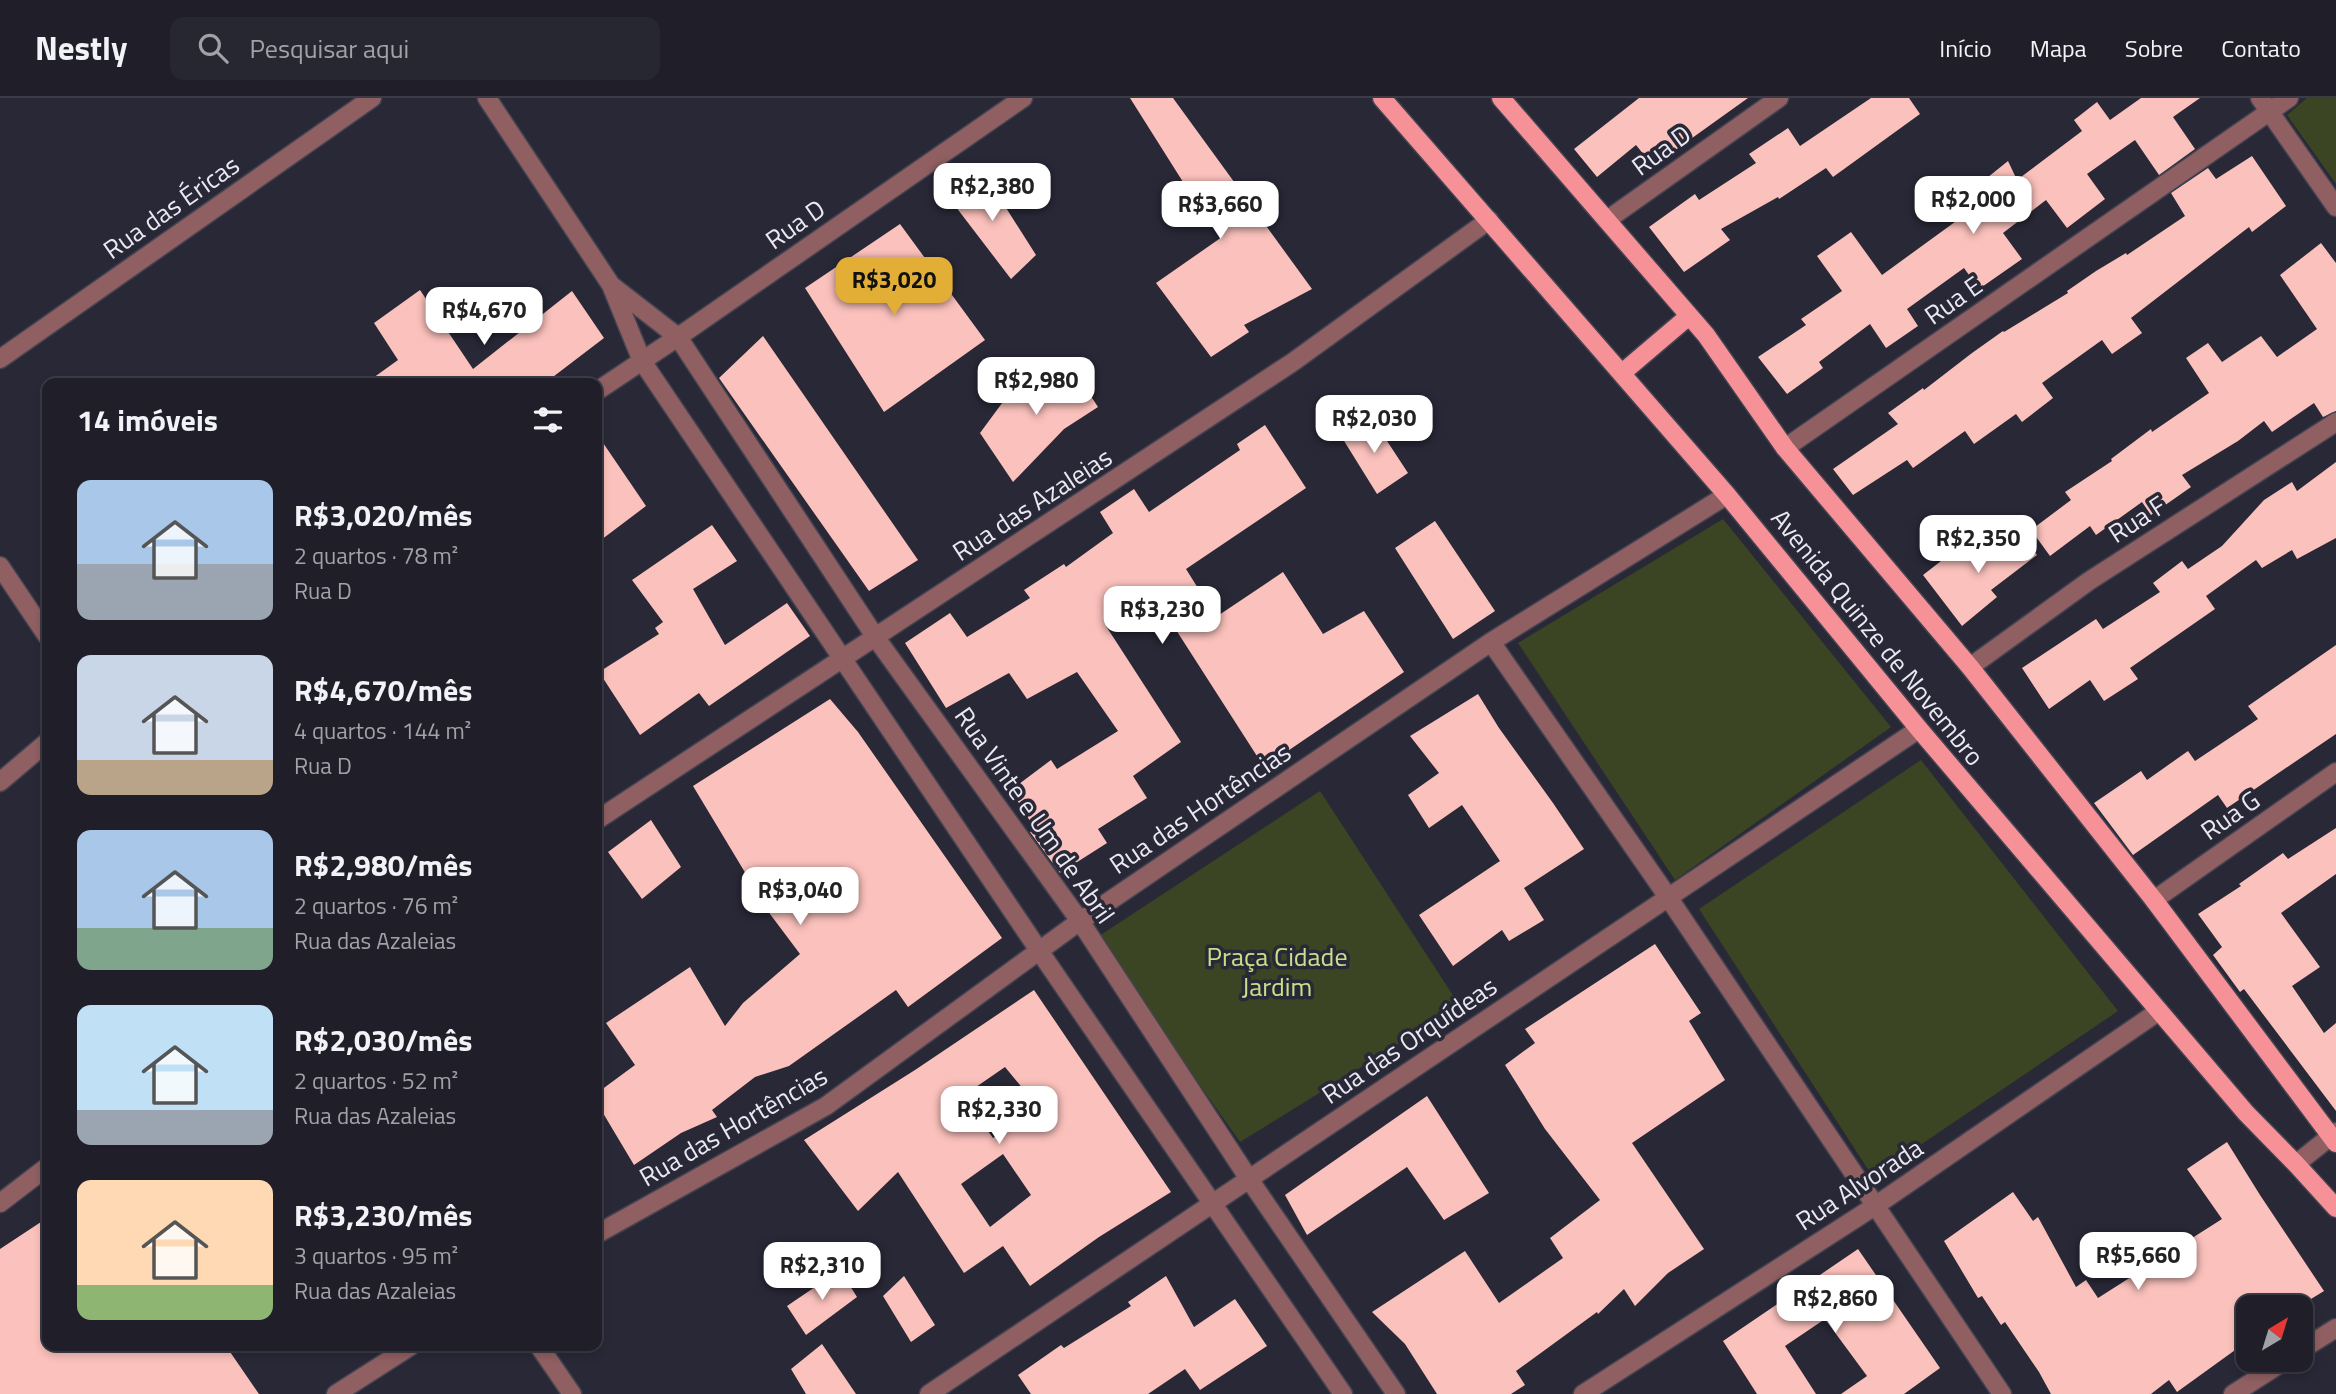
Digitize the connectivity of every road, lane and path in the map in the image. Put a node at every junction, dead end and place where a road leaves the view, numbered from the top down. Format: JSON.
{"nodes":[{"id":1,"x":372,"y":98,"type":"edge"},
{"id":2,"x":487,"y":98,"type":"edge"},
{"id":3,"x":1023,"y":98,"type":"edge"},
{"id":4,"x":1382,"y":98,"type":"edge"},
{"id":5,"x":1501,"y":98,"type":"edge"},
{"id":6,"x":1779,"y":98,"type":"edge"},
{"id":7,"x":2289,"y":98,"type":"edge"},
{"id":8,"x":2264,"y":105,"type":"edge"},
{"id":9,"x":2336,"y":207,"type":"edge"},
{"id":10,"x":1489,"y":220,"type":"junction"},
{"id":11,"x":1607,"y":220,"type":"junction"},
{"id":12,"x":611,"y":285,"type":"junction"},
{"id":13,"x":1689,"y":316,"type":"junction"},
{"id":14,"x":678,"y":337,"type":"junction"},
{"id":15,"x":0,"y":359,"type":"edge"},
{"id":16,"x":642,"y":361,"type":"junction"},
{"id":17,"x":1622,"y":373,"type":"junction"},
{"id":18,"x":602,"y":388,"type":"edge"},
{"id":19,"x":2336,"y":422,"type":"edge"},
{"id":20,"x":1785,"y":448,"type":"junction"},
{"id":21,"x":1727,"y":495,"type":"junction"},
{"id":22,"x":0,"y":566,"type":"edge"},
{"id":23,"x":42,"y":629,"type":"edge"},
{"id":24,"x":876,"y":638,"type":"junction"},
{"id":25,"x":1491,"y":642,"type":"junction"},
{"id":26,"x":844,"y":659,"type":"junction"},
{"id":27,"x":1970,"y":667,"type":"junction"},
{"id":28,"x":1919,"y":729,"type":"junction"},
{"id":29,"x":42,"y":746,"type":"edge"},
{"id":30,"x":2336,"y":772,"type":"edge"},
{"id":31,"x":0,"y":782,"type":"edge"},
{"id":32,"x":602,"y":817,"type":"edge"},
{"id":33,"x":1668,"y":897,"type":"junction"},
{"id":34,"x":2154,"y":900,"type":"junction"},
{"id":35,"x":1080,"y":921,"type":"junction"},
{"id":36,"x":1040,"y":952,"type":"junction"},
{"id":37,"x":2159,"y":1011,"type":"junction"},
{"id":38,"x":2334,"y":1137,"type":"edge"},
{"id":39,"x":2296,"y":1164,"type":"junction"},
{"id":40,"x":42,"y":1171,"type":"edge"},
{"id":41,"x":1249,"y":1179,"type":"junction"},
{"id":42,"x":0,"y":1203,"type":"edge"},
{"id":43,"x":1211,"y":1204,"type":"junction"},
{"id":44,"x":1875,"y":1206,"type":"junction"},
{"id":45,"x":2336,"y":1208,"type":"edge"},
{"id":46,"x":602,"y":1231,"type":"edge"},
{"id":47,"x":2336,"y":1328,"type":"edge"},
{"id":48,"x":2314,"y":1342,"type":"edge"},
{"id":49,"x":403,"y":1351,"type":"edge"},
{"id":50,"x":542,"y":1351,"type":"edge"},
{"id":51,"x":2268,"y":1372,"type":"edge"},
{"id":52,"x":336,"y":1394,"type":"edge"},
{"id":53,"x":572,"y":1394,"type":"edge"},
{"id":54,"x":929,"y":1394,"type":"edge"},
{"id":55,"x":1343,"y":1394,"type":"edge"},
{"id":56,"x":1396,"y":1394,"type":"edge"},
{"id":57,"x":1583,"y":1394,"type":"edge"},
{"id":58,"x":2001,"y":1394,"type":"edge"},
{"id":59,"x":2233,"y":1394,"type":"edge"}],
"edges":[{"from":1,"to":15,"type":"street","name":"Rua das Éricas"},
{"from":2,"to":12,"type":"street","name":"Rua Vinte e Um de Abril"},
{"from":3,"to":14,"type":"street","name":"Rua D"},
{"from":4,"to":10,"type":"main road","name":"Avenida Quinze de Novembro"},
{"from":5,"to":11,"type":"main road","name":"Avenida Quinze de Novembro"},
{"from":6,"to":11,"type":"street","name":"Rua D"},
{"from":7,"to":8,"type":"street","name":"Rua E"},
{"from":8,"to":9,"type":"street"},
{"from":8,"to":20,"type":"street","name":"Rua E"},
{"from":10,"to":17,"type":"main road","name":"Avenida Quinze de Novembro"},
{"from":10,"to":24,"type":"street","name":"Rua das Azaleias"},
{"from":11,"to":13,"type":"main road","name":"Avenida Quinze de Novembro"},
{"from":12,"to":14,"type":"street","name":"Rua Vinte e Um de Abril"},
{"from":12,"to":16,"type":"street","name":"Rua Vinte e Um de Abril"},
{"from":13,"to":17,"type":"main road"},
{"from":13,"to":20,"type":"main road","name":"Avenida Quinze de Novembro"},
{"from":14,"to":16,"type":"street","name":"Rua D"},
{"from":14,"to":24,"type":"street","name":"Rua Vinte e Um de Abril"},
{"from":16,"to":18,"type":"street","name":"Rua D"},
{"from":16,"to":26,"type":"street","name":"Rua Vinte e Um de Abril"},
{"from":17,"to":21,"type":"main road","name":"Avenida Quinze de Novembro"},
{"from":19,"to":27,"type":"street","name":"Rua F"},
{"from":20,"to":27,"type":"main road","name":"Avenida Quinze de Novembro"},
{"from":21,"to":25,"type":"street","name":"Rua das Hortências"},
{"from":21,"to":28,"type":"main road","name":"Avenida Quinze de Novembro"},
{"from":22,"to":23,"type":"street"},
{"from":24,"to":26,"type":"street","name":"Rua das Azaleias"},
{"from":24,"to":35,"type":"street","name":"Rua Vinte e Um de Abril"},
{"from":25,"to":33,"type":"street"},
{"from":25,"to":35,"type":"street","name":"Rua das Hortências"},
{"from":26,"to":32,"type":"street","name":"Rua das Azaleias"},
{"from":26,"to":36,"type":"street","name":"Rua Vinte e Um de Abril"},
{"from":27,"to":34,"type":"main road","name":"Avenida Quinze de Novembro"},
{"from":28,"to":33,"type":"street","name":"Rua das Orquídeas"},
{"from":28,"to":37,"type":"main road","name":"Avenida Quinze de Novembro"},
{"from":29,"to":31,"type":"street"},
{"from":30,"to":34,"type":"street","name":"Rua G"},
{"from":33,"to":41,"type":"street","name":"Rua das Orquídeas"},
{"from":33,"to":44,"type":"street"},
{"from":34,"to":38,"type":"main road","name":"Avenida Quinze de Novembro"},
{"from":35,"to":36,"type":"street","name":"Rua das Hortências"},
{"from":35,"to":41,"type":"street","name":"Rua Vinte e Um de Abril"},
{"from":36,"to":43,"type":"street","name":"Rua Vinte e Um de Abril"},
{"from":36,"to":46,"type":"street","name":"Rua das Hortências"},
{"from":37,"to":39,"type":"main road","name":"Avenida Quinze de Novembro"},
{"from":37,"to":44,"type":"street","name":"Rua Alvorada"},
{"from":38,"to":39,"type":"street"},
{"from":39,"to":45,"type":"main road","name":"Avenida Quinze de Novembro"},
{"from":40,"to":42,"type":"street"},
{"from":41,"to":43,"type":"street","name":"Rua das Orquídeas"},
{"from":41,"to":56,"type":"street","name":"Rua Vinte e Um de Abril"},
{"from":43,"to":54,"type":"street","name":"Rua das Orquídeas"},
{"from":43,"to":55,"type":"street","name":"Rua Vinte e Um de Abril"},
{"from":44,"to":57,"type":"street","name":"Rua Alvorada"},
{"from":44,"to":58,"type":"street"},
{"from":47,"to":48,"type":"street"},
{"from":49,"to":52,"type":"street"},
{"from":50,"to":53,"type":"street"},
{"from":51,"to":59,"type":"street"}]}
